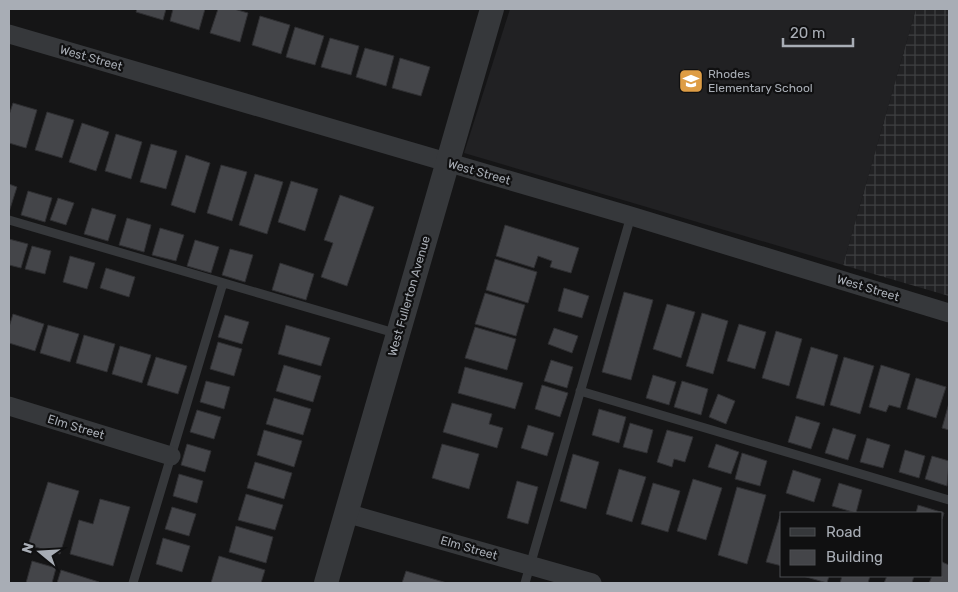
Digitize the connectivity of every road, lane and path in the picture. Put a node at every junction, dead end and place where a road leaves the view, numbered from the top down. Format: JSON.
{"nodes":[{"id":1,"x":492,"y":9,"type":"edge"},
{"id":2,"x":9,"y":34,"type":"edge"},
{"id":3,"x":447,"y":163,"type":"junction"},
{"id":4,"x":631,"y":216,"type":"junction"},
{"id":5,"x":9,"y":220,"type":"edge"},
{"id":6,"x":222,"y":282,"type":"junction"},
{"id":7,"x":949,"y":313,"type":"edge"},
{"id":8,"x":398,"y":334,"type":"junction"},
{"id":9,"x":580,"y":391,"type":"junction"},
{"id":10,"x":9,"y":406,"type":"edge"},
{"id":11,"x":171,"y":456,"type":"junction"},
{"id":12,"x":949,"y":500,"type":"edge"},
{"id":13,"x":346,"y":513,"type":"junction"},
{"id":14,"x":527,"y":574,"type":"edge"},
{"id":15,"x":133,"y":583,"type":"edge"},
{"id":16,"x":326,"y":583,"type":"edge"},
{"id":17,"x":592,"y":583,"type":"edge"}],
"edges":[{"from":1,"to":3,"type":"street","name":"West Fullerton Avenue"},
{"from":2,"to":3,"type":"street","name":"West Street"},
{"from":3,"to":4,"type":"street","name":"West Street"},
{"from":3,"to":8,"type":"street","name":"West Fullerton Avenue"},
{"from":4,"to":7,"type":"street","name":"West Street"},
{"from":4,"to":9,"type":"lane"},
{"from":5,"to":6,"type":"lane"},
{"from":6,"to":8,"type":"lane"},
{"from":6,"to":11,"type":"lane"},
{"from":8,"to":13,"type":"street","name":"West Fullerton Avenue"},
{"from":9,"to":12,"type":"lane"},
{"from":9,"to":14,"type":"lane"},
{"from":10,"to":11,"type":"street","name":"Elm Street"},
{"from":11,"to":15,"type":"lane"},
{"from":13,"to":14,"type":"street","name":"Elm Street"},
{"from":13,"to":16,"type":"street","name":"West Fullerton Avenue"},
{"from":14,"to":17,"type":"street","name":"Elm Street"}]}
